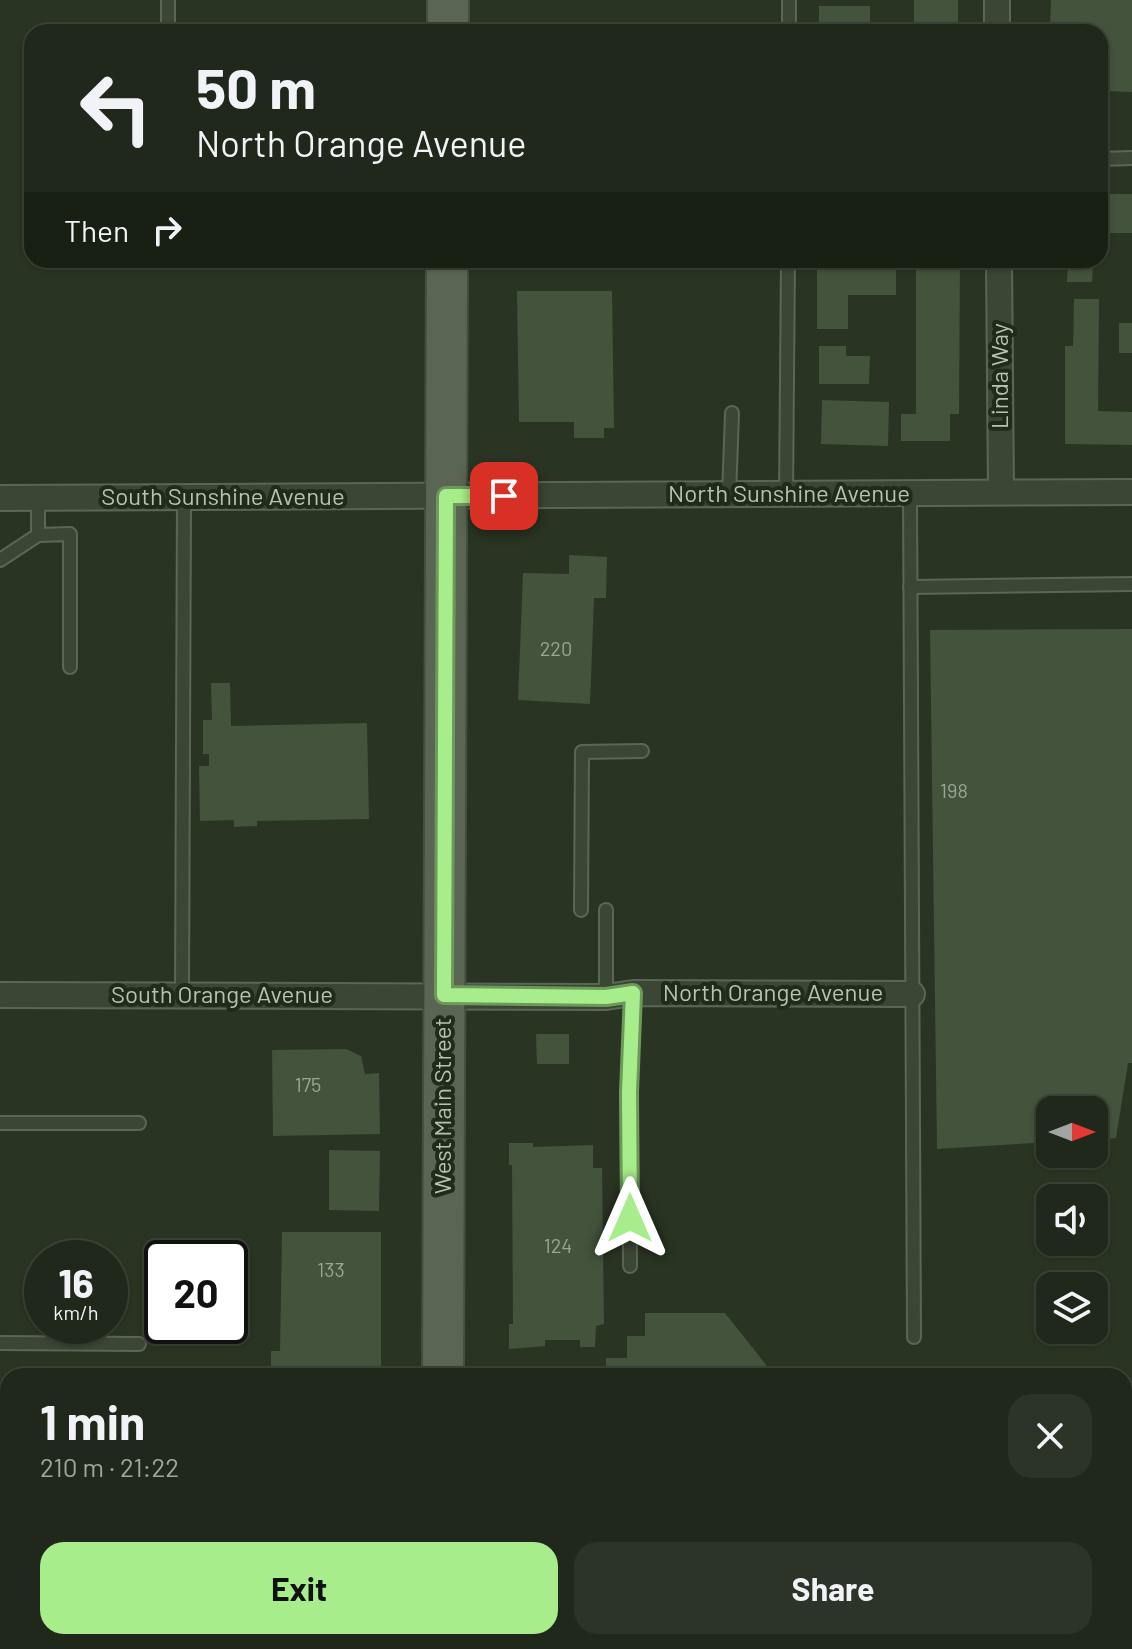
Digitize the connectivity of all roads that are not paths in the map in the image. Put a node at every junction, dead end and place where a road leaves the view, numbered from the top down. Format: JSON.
{"nodes":[{"id":1,"x":168,"y":0,"type":"edge"},
{"id":2,"x":448,"y":0,"type":"edge"},
{"id":3,"x":789,"y":0,"type":"edge"},
{"id":4,"x":997,"y":0,"type":"edge"},
{"id":5,"x":168,"y":24,"type":"edge"},
{"id":6,"x":448,"y":24,"type":"edge"},
{"id":7,"x":789,"y":24,"type":"edge"},
{"id":8,"x":997,"y":24,"type":"edge"},
{"id":9,"x":1132,"y":158,"type":"edge"},
{"id":10,"x":1108,"y":159,"type":"edge"},
{"id":11,"x":447,"y":268,"type":"edge"},
{"id":12,"x":788,"y":268,"type":"edge"},
{"id":13,"x":999,"y":268,"type":"edge"},
{"id":14,"x":732,"y":413,"type":"dead end"},
{"id":15,"x":1001,"y":492,"type":"junction"},
{"id":16,"x":1132,"y":492,"type":"edge"},
{"id":17,"x":910,"y":493,"type":"junction"},
{"id":18,"x":446,"y":496,"type":"junction"},
{"id":19,"x":729,"y":496,"type":"junction"},
{"id":20,"x":786,"y":496,"type":"junction"},
{"id":21,"x":0,"y":498,"type":"edge"},
{"id":22,"x":38,"y":498,"type":"junction"},
{"id":23,"x":184,"y":498,"type":"junction"},
{"id":24,"x":38,"y":535,"type":"junction"},
{"id":25,"x":0,"y":560,"type":"edge"},
{"id":26,"x":1132,"y":584,"type":"edge"},
{"id":27,"x":910,"y":587,"type":"junction"},
{"id":28,"x":70,"y":667,"type":"dead end"},
{"id":29,"x":642,"y":751,"type":"dead end"},
{"id":30,"x":581,"y":910,"type":"dead end"},
{"id":31,"x":606,"y":910,"type":"dead end"},
{"id":32,"x":633,"y":993,"type":"junction"},
{"id":33,"x":912,"y":994,"type":"junction"},
{"id":34,"x":0,"y":995,"type":"edge"},
{"id":35,"x":182,"y":995,"type":"junction"},
{"id":36,"x":444,"y":995,"type":"junction"},
{"id":37,"x":606,"y":997,"type":"junction"},
{"id":38,"x":0,"y":1123,"type":"edge"},
{"id":39,"x":139,"y":1123,"type":"dead end"},
{"id":40,"x":630,"y":1266,"type":"dead end"},
{"id":41,"x":914,"y":1337,"type":"dead end"},
{"id":42,"x":0,"y":1343,"type":"edge"},
{"id":43,"x":139,"y":1344,"type":"dead end"},
{"id":44,"x":443,"y":1368,"type":"edge"}],
"edges":[{"from":1,"to":5,"type":"lane"},
{"from":2,"to":6,"type":"main road"},
{"from":3,"to":7,"type":"lane"},
{"from":4,"to":8,"type":"street"},
{"from":9,"to":10,"type":"lane"},
{"from":11,"to":18,"type":"main road","name":"West Main Street"},
{"from":12,"to":20,"type":"lane"},
{"from":13,"to":15,"type":"street","name":"Linda Way"},
{"from":14,"to":19,"type":"lane"},
{"from":15,"to":16,"type":"street","name":"North Sunshine Avenue"},
{"from":15,"to":17,"type":"street","name":"North Sunshine Avenue"},
{"from":17,"to":20,"type":"street","name":"North Sunshine Avenue"},
{"from":17,"to":27,"type":"lane"},
{"from":18,"to":19,"type":"street","name":"North Sunshine Avenue"},
{"from":18,"to":23,"type":"street","name":"South Sunshine Avenue"},
{"from":18,"to":36,"type":"main road","name":"West Main Street"},
{"from":19,"to":20,"type":"street","name":"North Sunshine Avenue"},
{"from":21,"to":22,"type":"street","name":"South Sunshine Avenue"},
{"from":22,"to":23,"type":"street","name":"South Sunshine Avenue"},
{"from":22,"to":24,"type":"lane"},
{"from":23,"to":35,"type":"lane"},
{"from":24,"to":25,"type":"lane"},
{"from":24,"to":28,"type":"lane"},
{"from":26,"to":27,"type":"lane"},
{"from":27,"to":33,"type":"lane"},
{"from":29,"to":30,"type":"lane"},
{"from":31,"to":37,"type":"lane"},
{"from":32,"to":33,"type":"street","name":"North Orange Avenue"},
{"from":32,"to":37,"type":"street","name":"North Orange Avenue"},
{"from":32,"to":40,"type":"lane"},
{"from":33,"to":41,"type":"lane"},
{"from":34,"to":35,"type":"street","name":"South Orange Avenue"},
{"from":35,"to":36,"type":"street","name":"South Orange Avenue"},
{"from":36,"to":37,"type":"street"},
{"from":36,"to":44,"type":"main road","name":"West Main Street"},
{"from":38,"to":39,"type":"lane"},
{"from":42,"to":43,"type":"lane"}]}
